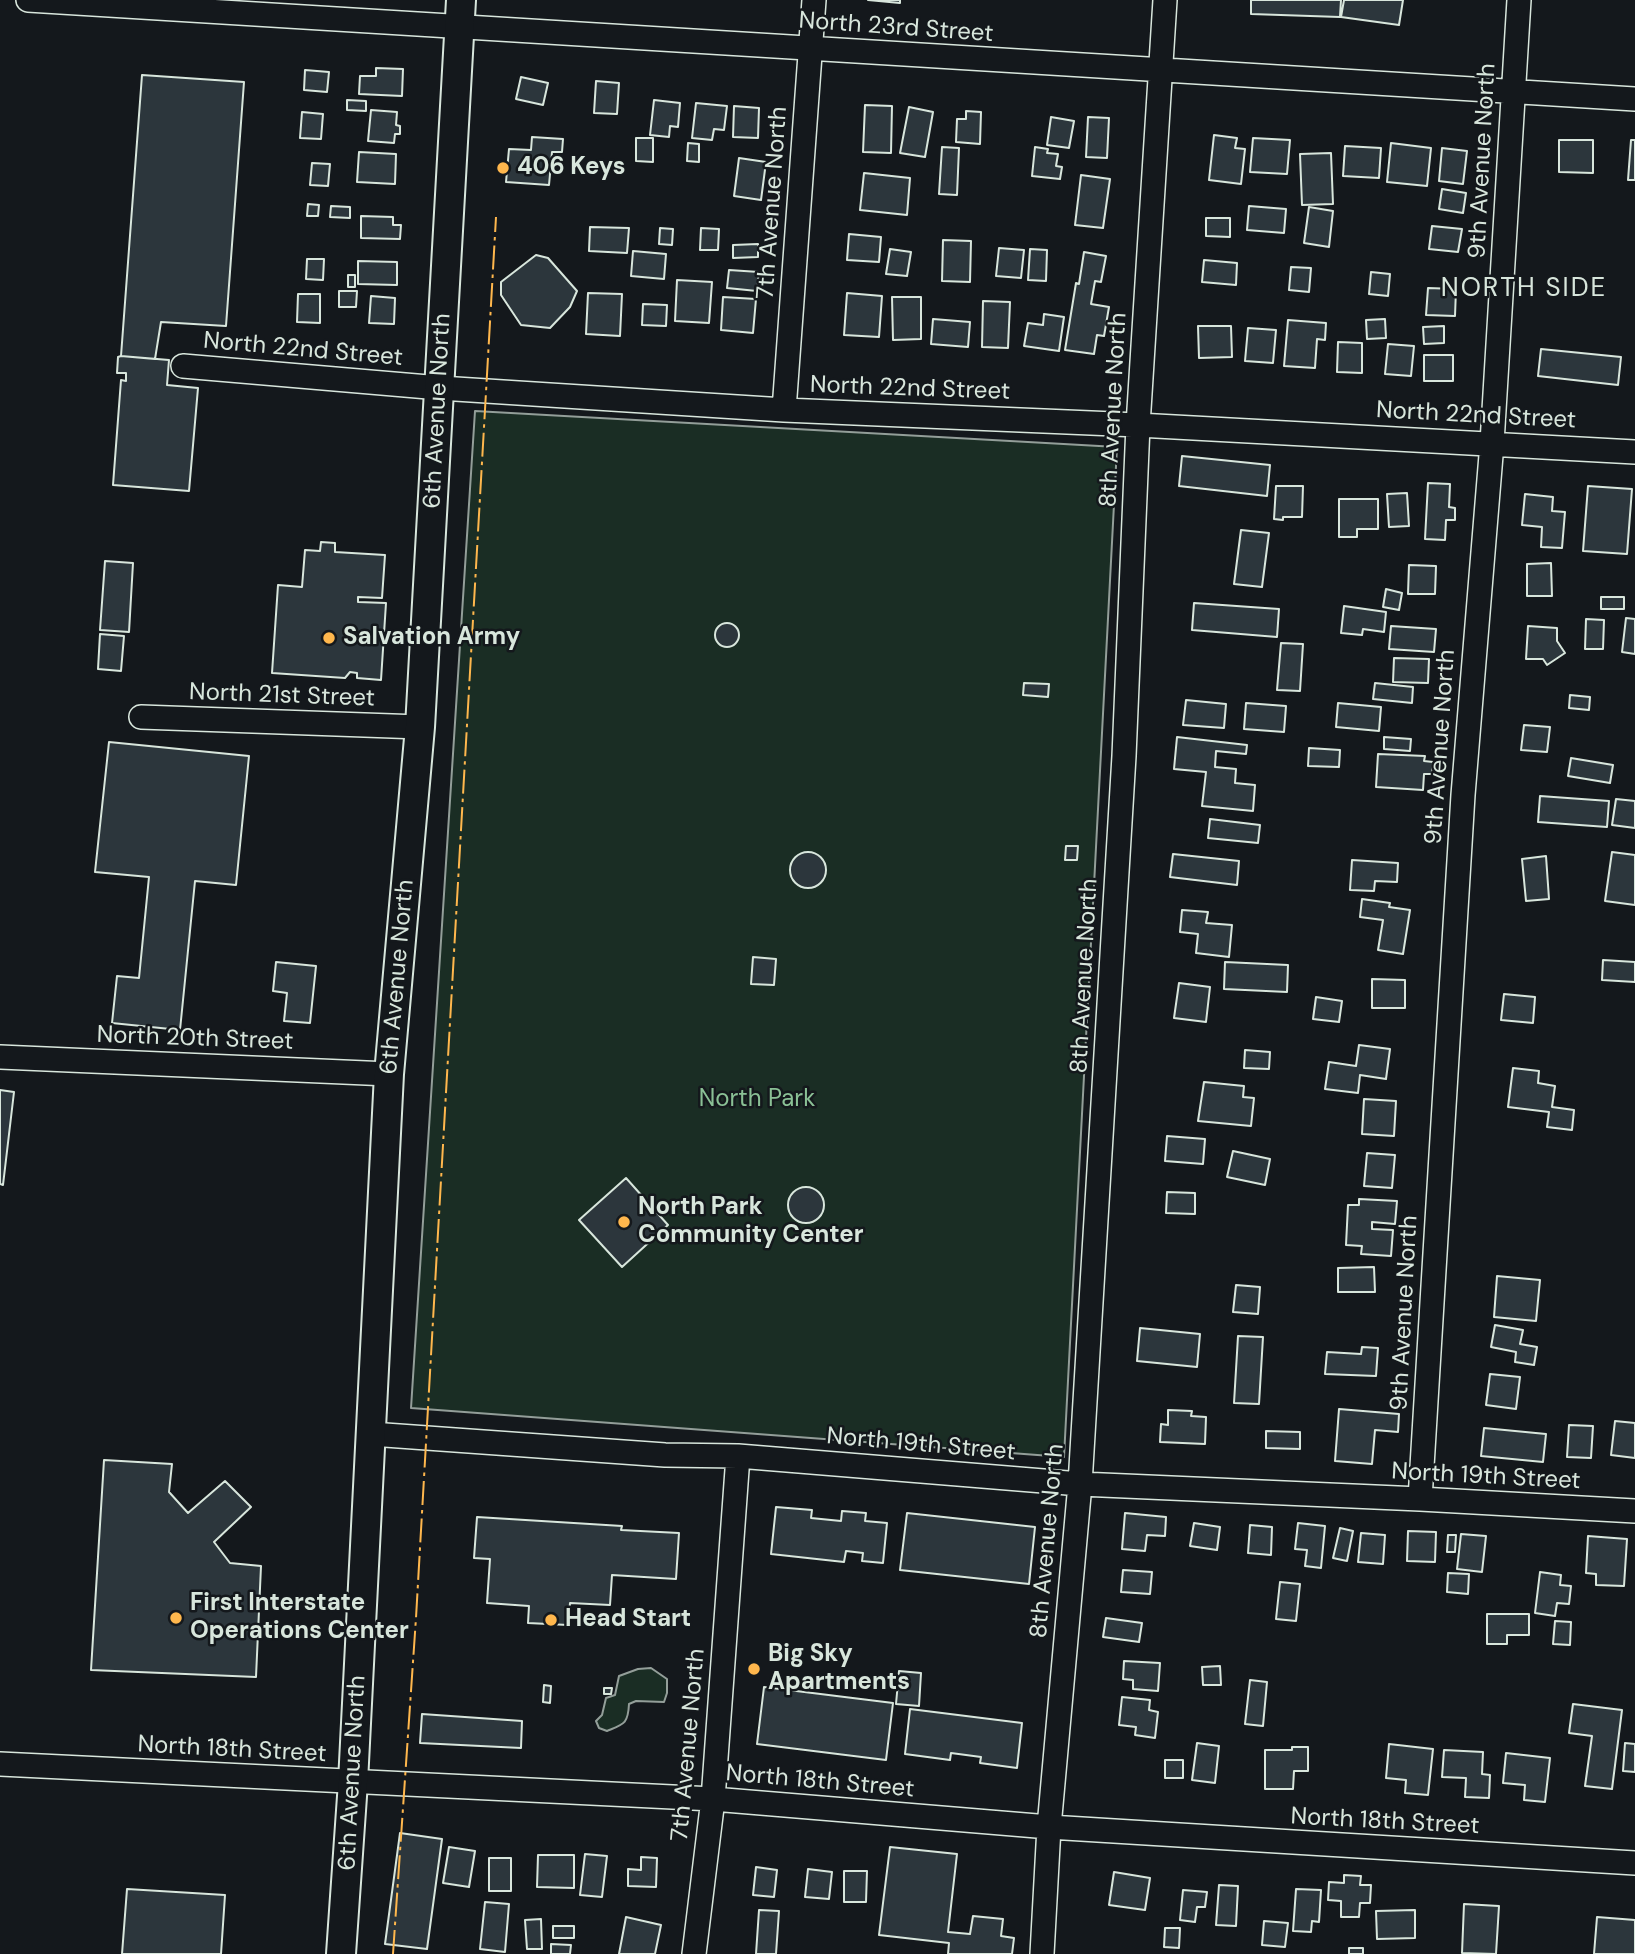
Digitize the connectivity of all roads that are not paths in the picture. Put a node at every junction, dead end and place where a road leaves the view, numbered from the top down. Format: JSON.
{"nodes":[{"id":1,"x":28,"y":0,"type":"edge"},
{"id":2,"x":814,"y":0,"type":"edge"},
{"id":3,"x":1165,"y":0,"type":"edge"},
{"id":4,"x":1519,"y":0,"type":"edge"},
{"id":5,"x":460,"y":13,"type":"edge"},
{"id":6,"x":811,"y":49,"type":"junction"},
{"id":7,"x":1160,"y":70,"type":"junction"},
{"id":8,"x":1514,"y":92,"type":"junction"},
{"id":9,"x":1635,"y":99,"type":"edge"},
{"id":10,"x":183,"y":366,"type":"dead end"},
{"id":11,"x":440,"y":388,"type":"junction"},
{"id":12,"x":783,"y":410,"type":"junction"},
{"id":13,"x":1138,"y":425,"type":"junction"},
{"id":14,"x":1492,"y":443,"type":"junction"},
{"id":15,"x":1635,"y":452,"type":"edge"},
{"id":16,"x":141,"y":717,"type":"dead end"},
{"id":17,"x":420,"y":727,"type":"junction"},
{"id":18,"x":0,"y":1057,"type":"edge"},
{"id":19,"x":389,"y":1074,"type":"junction"},
{"id":20,"x":371,"y":1434,"type":"junction"},
{"id":21,"x":738,"y":1456,"type":"junction"},
{"id":22,"x":1080,"y":1484,"type":"junction"},
{"id":23,"x":1420,"y":1499,"type":"junction"},
{"id":24,"x":1635,"y":1511,"type":"edge"},
{"id":25,"x":0,"y":1764,"type":"edge"},
{"id":26,"x":353,"y":1782,"type":"junction"},
{"id":27,"x":713,"y":1799,"type":"junction"},
{"id":28,"x":1049,"y":1828,"type":"junction"},
{"id":29,"x":1635,"y":1863,"type":"edge"},
{"id":30,"x":341,"y":1954,"type":"edge"},
{"id":31,"x":694,"y":1954,"type":"edge"},
{"id":32,"x":1042,"y":1954,"type":"edge"}],
"edges":[{"from":1,"to":5,"type":"street","name":"North 23rd Street"},
{"from":2,"to":6,"type":"street","name":"7th Avenue North"},
{"from":3,"to":7,"type":"street","name":"8th Avenue North"},
{"from":4,"to":8,"type":"street","name":"9th Avenue North"},
{"from":5,"to":6,"type":"street","name":"North 23rd Street"},
{"from":5,"to":11,"type":"main road","name":"6th Avenue North"},
{"from":6,"to":7,"type":"street","name":"North 23rd Street"},
{"from":6,"to":12,"type":"street","name":"7th Avenue North"},
{"from":7,"to":8,"type":"street","name":"North 23rd Street"},
{"from":7,"to":13,"type":"street","name":"8th Avenue North"},
{"from":8,"to":9,"type":"street","name":"North 23rd Street"},
{"from":8,"to":14,"type":"street","name":"9th Avenue North"},
{"from":10,"to":11,"type":"street","name":"North 22nd Street"},
{"from":11,"to":12,"type":"street","name":"North 22nd Street"},
{"from":11,"to":17,"type":"main road","name":"6th Avenue North"},
{"from":12,"to":13,"type":"street","name":"North 22nd Street"},
{"from":13,"to":14,"type":"street","name":"North 22nd Street"},
{"from":13,"to":22,"type":"street","name":"8th Avenue North"},
{"from":14,"to":15,"type":"street","name":"North 22nd Street"},
{"from":14,"to":23,"type":"street","name":"9th Avenue North"},
{"from":16,"to":17,"type":"street","name":"North 21st Street"},
{"from":17,"to":19,"type":"main road","name":"6th Avenue North"},
{"from":18,"to":19,"type":"street","name":"North 20th Street"},
{"from":19,"to":20,"type":"main road","name":"6th Avenue North"},
{"from":20,"to":21,"type":"street","name":"North 19th Street"},
{"from":20,"to":26,"type":"main road","name":"6th Avenue North"},
{"from":21,"to":22,"type":"street","name":"North 19th Street"},
{"from":21,"to":27,"type":"street","name":"7th Avenue North"},
{"from":22,"to":23,"type":"street","name":"North 19th Street"},
{"from":22,"to":28,"type":"street","name":"8th Avenue North"},
{"from":23,"to":24,"type":"street","name":"North 19th Street"},
{"from":25,"to":26,"type":"street","name":"North 18th Street"},
{"from":26,"to":27,"type":"street","name":"North 18th Street"},
{"from":26,"to":30,"type":"main road","name":"6th Avenue North"},
{"from":27,"to":28,"type":"street","name":"North 18th Street"},
{"from":27,"to":31,"type":"street","name":"7th Avenue North"},
{"from":28,"to":29,"type":"street","name":"North 18th Street"},
{"from":28,"to":32,"type":"street","name":"8th Avenue North"}]}
